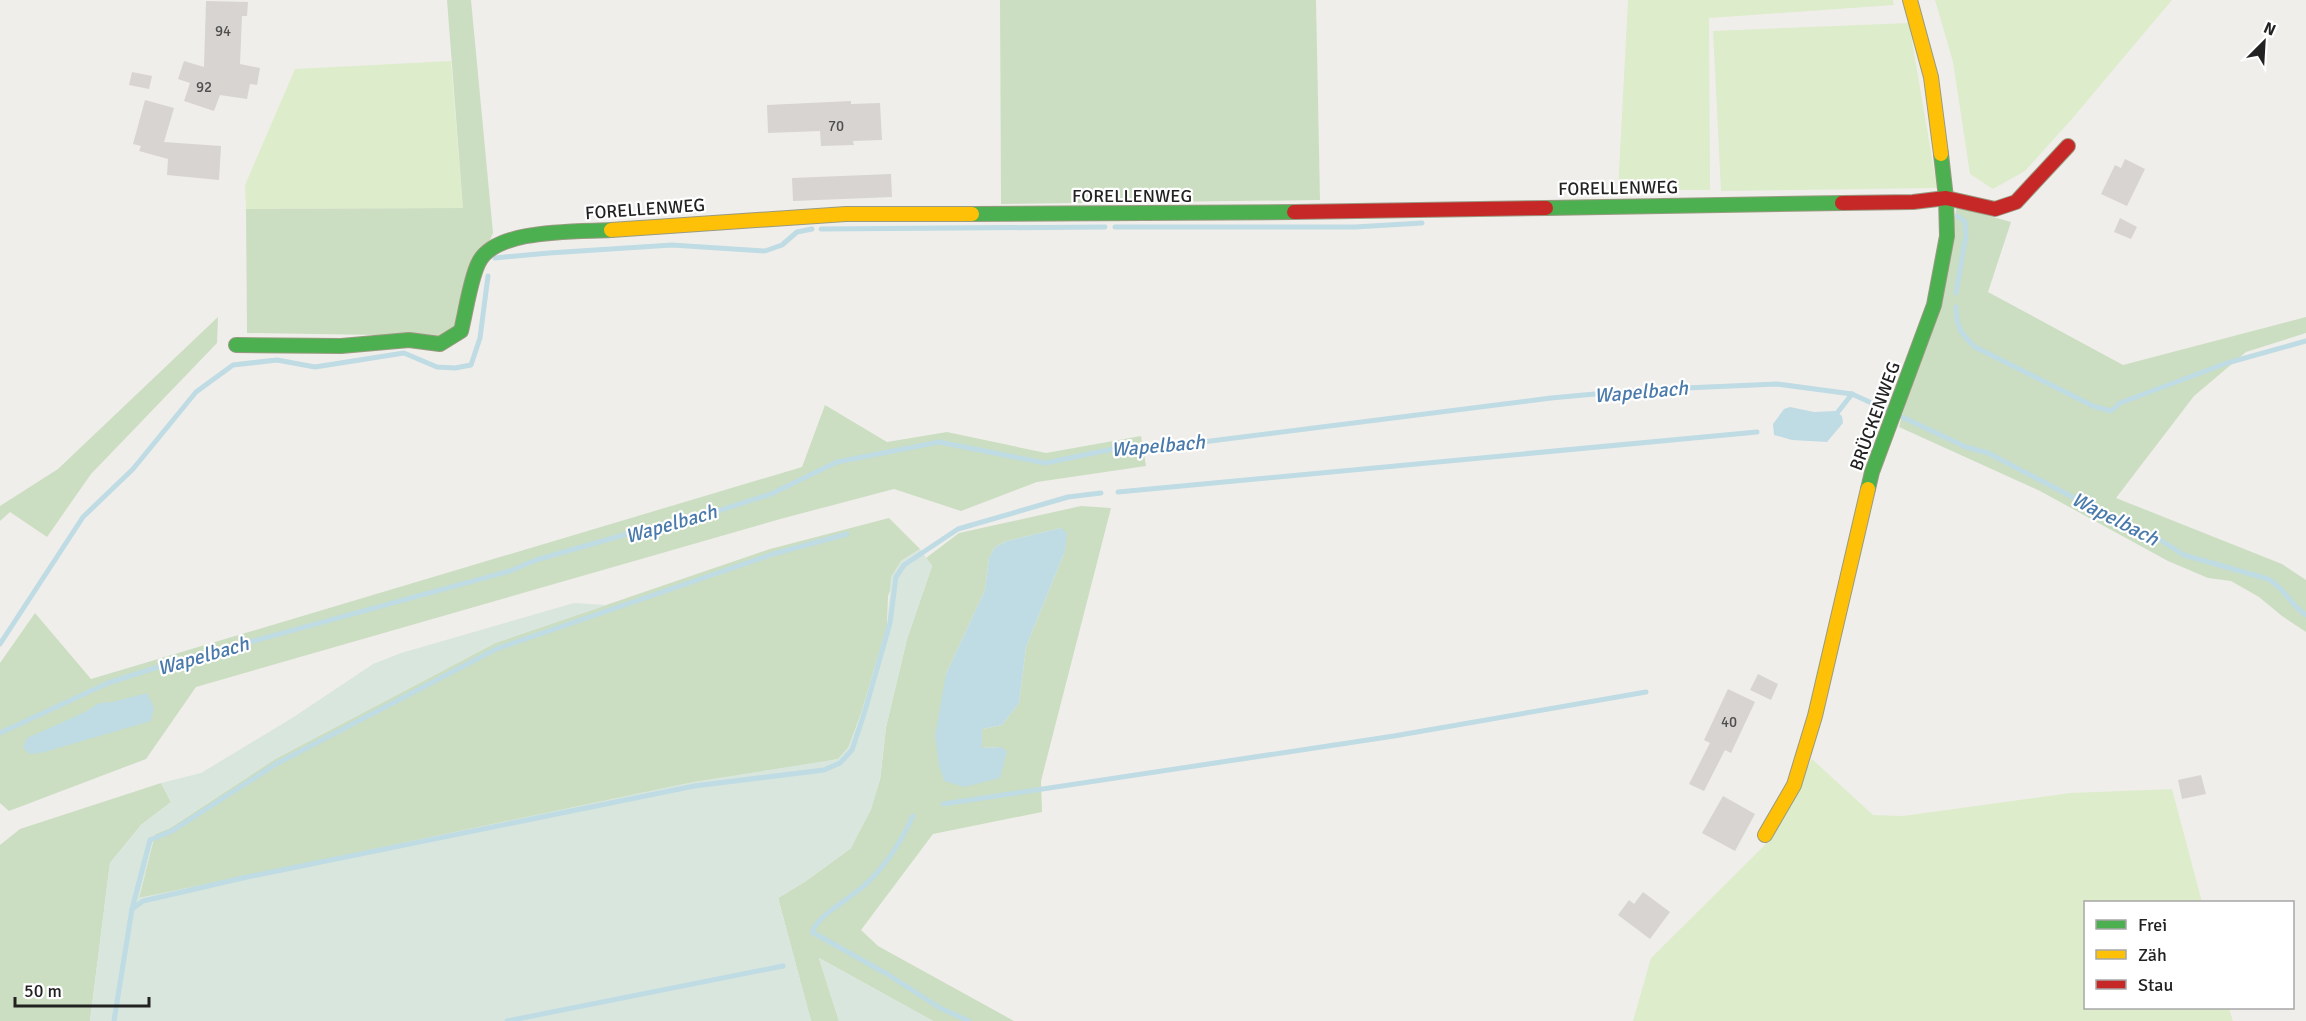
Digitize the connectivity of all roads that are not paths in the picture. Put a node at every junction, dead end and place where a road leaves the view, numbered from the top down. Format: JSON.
{"nodes":[{"id":1,"x":1910,"y":0,"type":"edge"},
{"id":2,"x":2068,"y":146,"type":"dead end"},
{"id":3,"x":1946,"y":198,"type":"junction"},
{"id":4,"x":236,"y":345,"type":"dead end"},
{"id":5,"x":1765,"y":835,"type":"dead end"}],
"edges":[{"from":1,"to":3,"type":"street","name":"BRÜCKENWEG"},
{"from":2,"to":3,"type":"street","name":"FORELLENWEG"},
{"from":3,"to":4,"type":"street","name":"FORELLENWEG"},
{"from":3,"to":5,"type":"street","name":"BRÜCKENWEG"}]}
